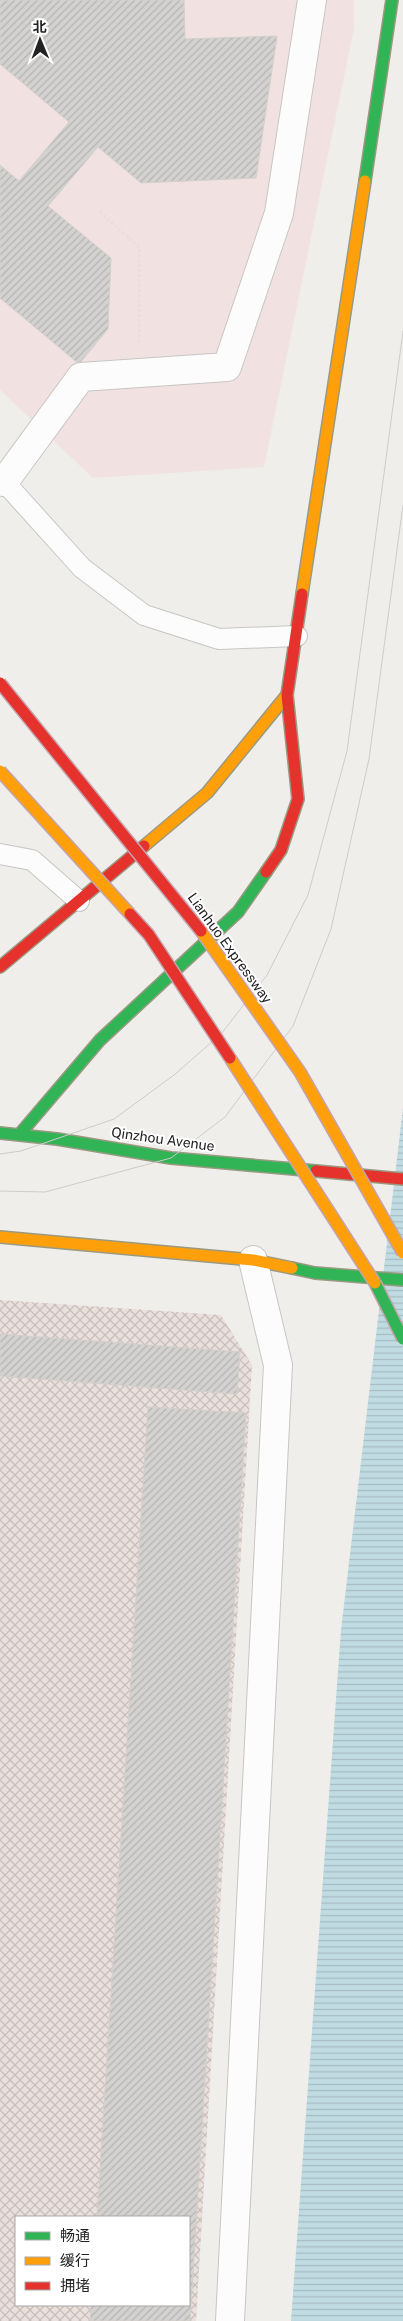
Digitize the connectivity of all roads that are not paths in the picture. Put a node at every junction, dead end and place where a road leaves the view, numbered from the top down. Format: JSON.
{"nodes":[{"id":1,"x":312,"y":0,"type":"edge"},
{"id":2,"x":392,"y":0,"type":"edge"},
{"id":3,"x":2,"y":479,"type":"edge"},
{"id":4,"x":297,"y":636,"type":"junction"},
{"id":5,"x":0,"y":683,"type":"edge"},
{"id":6,"x":287,"y":694,"type":"junction"},
{"id":7,"x":0,"y":771,"type":"edge"},
{"id":8,"x":0,"y":854,"type":"edge"},
{"id":9,"x":79,"y":901,"type":"junction"},
{"id":10,"x":0,"y":967,"type":"edge"},
{"id":11,"x":0,"y":1133,"type":"edge"},
{"id":12,"x":19,"y":1135,"type":"junction"},
{"id":13,"x":403,"y":1179,"type":"edge"},
{"id":14,"x":0,"y":1236,"type":"edge"},
{"id":15,"x":403,"y":1253,"type":"edge"},
{"id":16,"x":253,"y":1260,"type":"junction"},
{"id":17,"x":403,"y":1280,"type":"edge"},
{"id":18,"x":403,"y":1339,"type":"edge"},
{"id":19,"x":230,"y":2321,"type":"edge"}],
"edges":[{"from":1,"to":3,"type":"street"},
{"from":2,"to":4,"type":"main road"},
{"from":3,"to":4,"type":"lane"},
{"from":4,"to":6,"type":"main road"},
{"from":5,"to":15,"type":"main road","name":"Lianhuo Expressway","bridge":true},
{"from":6,"to":9,"type":"main road"},
{"from":6,"to":12,"type":"main road"},
{"from":7,"to":18,"type":"main road","bridge":true},
{"from":8,"to":9,"type":"lane"},
{"from":9,"to":10,"type":"main road"},
{"from":11,"to":12,"type":"main road","name":"Qinzhou Avenue"},
{"from":12,"to":13,"type":"main road","name":"Qinzhou Avenue"},
{"from":14,"to":16,"type":"main road"},
{"from":16,"to":17,"type":"main road"},
{"from":16,"to":19,"type":"street"}]}
